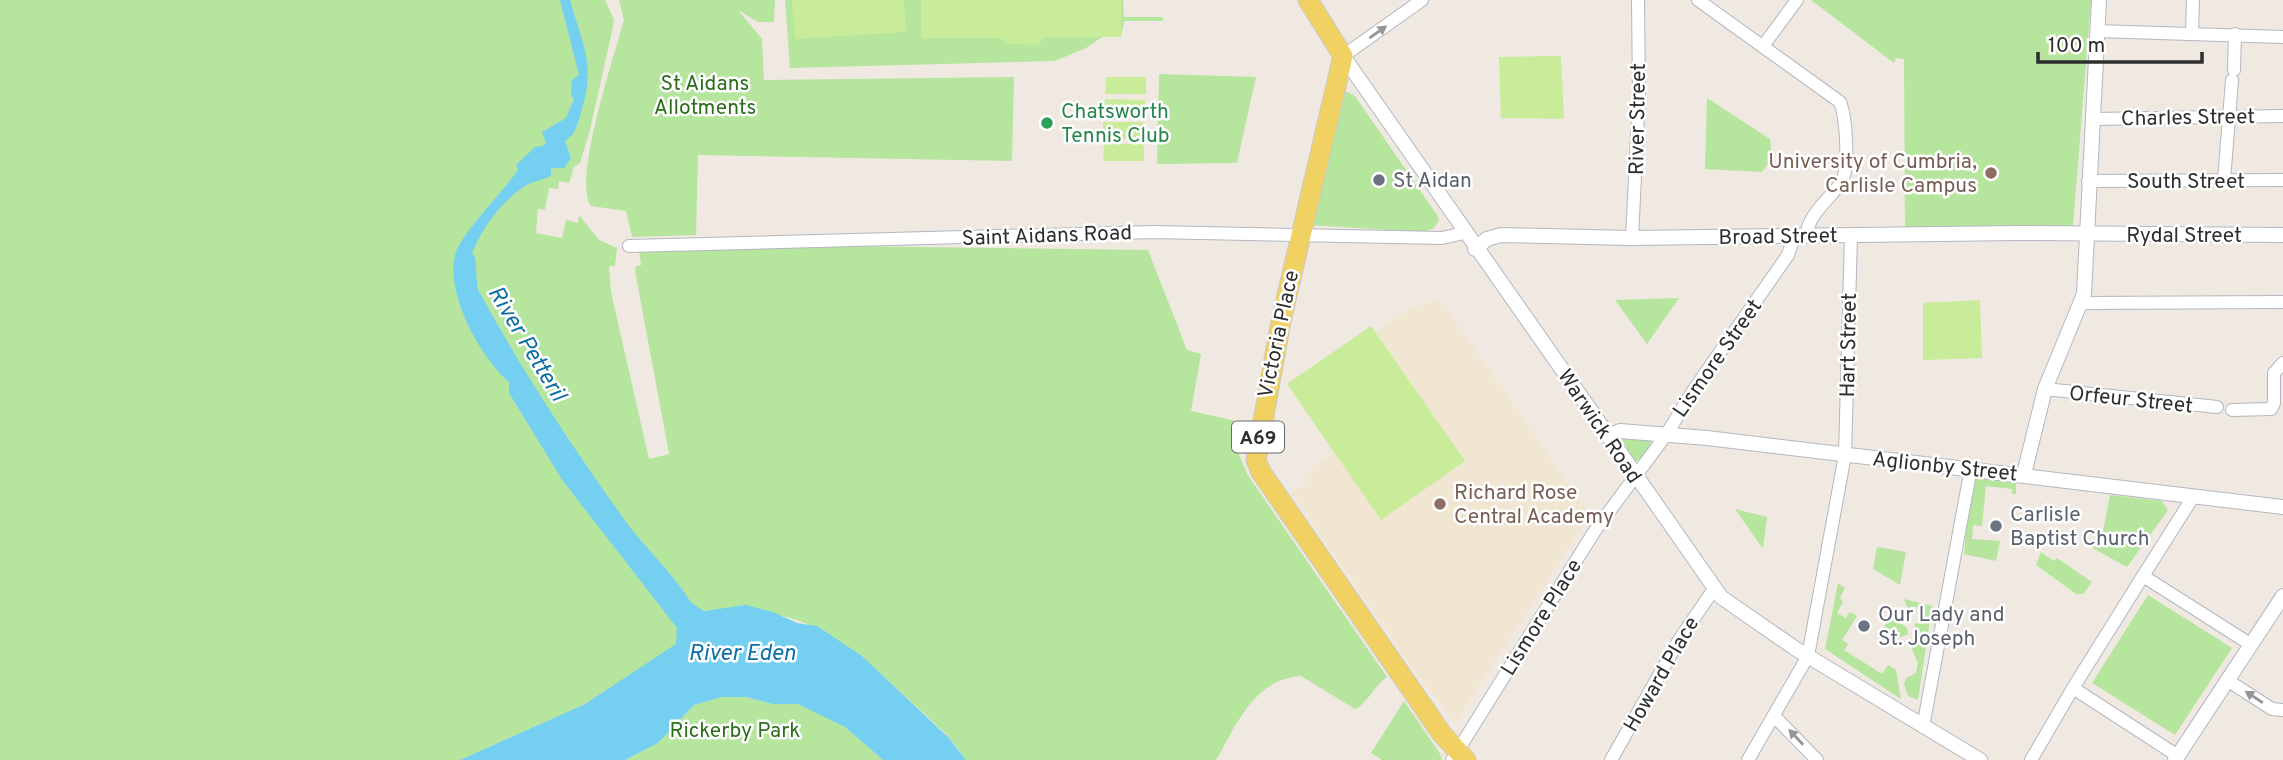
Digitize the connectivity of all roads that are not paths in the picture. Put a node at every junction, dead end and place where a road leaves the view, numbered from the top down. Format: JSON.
{"nodes":[{"id":1,"x":1308,"y":0,"type":"edge"},
{"id":2,"x":1639,"y":0,"type":"edge"},
{"id":3,"x":1698,"y":0,"type":"edge"},
{"id":4,"x":1797,"y":0,"type":"edge"},
{"id":5,"x":2099,"y":0,"type":"edge"},
{"id":6,"x":2193,"y":0,"type":"edge"},
{"id":7,"x":1418,"y":3,"type":"edge"},
{"id":8,"x":2097,"y":31,"type":"junction"},
{"id":9,"x":2192,"y":33,"type":"junction"},
{"id":10,"x":2235,"y":34,"type":"junction"},
{"id":11,"x":2283,"y":37,"type":"edge"},
{"id":12,"x":1763,"y":46,"type":"junction"},
{"id":13,"x":1343,"y":56,"type":"junction"},
{"id":14,"x":2283,"y":116,"type":"edge"},
{"id":15,"x":2227,"y":118,"type":"junction"},
{"id":16,"x":2093,"y":119,"type":"junction"},
{"id":17,"x":2224,"y":180,"type":"junction"},
{"id":18,"x":2283,"y":180,"type":"edge"},
{"id":19,"x":2088,"y":181,"type":"junction"},
{"id":20,"x":1464,"y":233,"type":"junction"},
{"id":21,"x":1851,"y":234,"type":"junction"},
{"id":22,"x":2283,"y":234,"type":"edge"},
{"id":23,"x":2086,"y":235,"type":"junction"},
{"id":24,"x":1299,"y":236,"type":"junction"},
{"id":25,"x":1800,"y":237,"type":"junction"},
{"id":26,"x":1632,"y":239,"type":"junction"},
{"id":27,"x":629,"y":246,"type":"dead end"},
{"id":28,"x":1475,"y":248,"type":"junction"},
{"id":29,"x":2283,"y":302,"type":"edge"},
{"id":30,"x":2081,"y":303,"type":"junction"},
{"id":31,"x":2283,"y":363,"type":"edge"},
{"id":32,"x":2045,"y":389,"type":"junction"},
{"id":33,"x":2217,"y":407,"type":"dead end"},
{"id":34,"x":2232,"y":410,"type":"dead end"},
{"id":35,"x":1666,"y":435,"type":"junction"},
{"id":36,"x":1607,"y":436,"type":"junction"},
{"id":37,"x":1845,"y":455,"type":"junction"},
{"id":38,"x":1971,"y":468,"type":"junction"},
{"id":39,"x":2024,"y":474,"type":"junction"},
{"id":40,"x":1635,"y":478,"type":"junction"},
{"id":41,"x":2193,"y":497,"type":"junction"},
{"id":42,"x":2283,"y":507,"type":"edge"},
{"id":43,"x":2143,"y":576,"type":"junction"},
{"id":44,"x":1714,"y":589,"type":"junction"},
{"id":45,"x":2283,"y":596,"type":"edge"},
{"id":46,"x":2250,"y":644,"type":"junction"},
{"id":47,"x":1808,"y":656,"type":"junction"},
{"id":48,"x":2227,"y":680,"type":"junction"},
{"id":49,"x":2073,"y":688,"type":"junction"},
{"id":50,"x":2283,"y":710,"type":"edge"},
{"id":51,"x":1774,"y":716,"type":"junction"},
{"id":52,"x":1923,"y":727,"type":"junction"},
{"id":53,"x":1458,"y":757,"type":"edge"},
{"id":54,"x":2177,"y":758,"type":"edge"},
{"id":55,"x":1611,"y":760,"type":"edge"},
{"id":56,"x":1748,"y":760,"type":"edge"},
{"id":57,"x":1817,"y":760,"type":"edge"},
{"id":58,"x":1980,"y":760,"type":"edge"},
{"id":59,"x":2031,"y":760,"type":"edge"}],
"edges":[{"from":1,"to":13,"type":"main road","name":"Warwick Road"},
{"from":2,"to":26,"type":"street","name":"River Street"},
{"from":3,"to":12,"type":"street","name":"Lismore Street"},
{"from":4,"to":12,"type":"street"},
{"from":5,"to":8,"type":"street"},
{"from":6,"to":9,"type":"street"},
{"from":13,"to":7,"type":"street","one_way":true},
{"from":8,"to":9,"type":"street"},
{"from":8,"to":16,"type":"street"},
{"from":9,"to":10,"type":"street"},
{"from":10,"to":11,"type":"street"},
{"from":10,"to":15,"type":"street"},
{"from":12,"to":25,"type":"street","name":"Lismore Street"},
{"from":13,"to":20,"type":"street","name":"Warwick Road"},
{"from":13,"to":24,"type":"main road","name":"Victoria Place","number":"A69"},
{"from":14,"to":15,"type":"street","name":"Charles Street"},
{"from":15,"to":16,"type":"street","name":"Charles Street"},
{"from":15,"to":17,"type":"street"},
{"from":16,"to":19,"type":"street"},
{"from":17,"to":18,"type":"street","name":"South Street"},
{"from":17,"to":19,"type":"street","name":"South Street"},
{"from":19,"to":23,"type":"street"},
{"from":20,"to":24,"type":"street","name":"Saint Aidans Road"},
{"from":20,"to":28,"type":"street","name":"Warwick Road"},
{"from":21,"to":23,"type":"street","name":"Broad Street"},
{"from":21,"to":25,"type":"street","name":"Broad Street"},
{"from":21,"to":37,"type":"street","name":"Hart Street"},
{"from":22,"to":23,"type":"street","name":"Rydal Street"},
{"from":23,"to":30,"type":"street"},
{"from":24,"to":27,"type":"street","name":"Saint Aidans Road"},
{"from":24,"to":53,"type":"main road","name":"Victoria Place","number":"A69"},
{"from":25,"to":26,"type":"street","name":"Broad Street"},
{"from":25,"to":35,"type":"street","name":"Lismore Street"},
{"from":26,"to":28,"type":"street","name":"Broad Street"},
{"from":28,"to":36,"type":"street","name":"Warwick Road"},
{"from":29,"to":30,"type":"street"},
{"from":30,"to":32,"type":"street"},
{"from":31,"to":34,"type":"street"},
{"from":32,"to":33,"type":"street","name":"Orfeur Street"},
{"from":32,"to":39,"type":"street"},
{"from":35,"to":36,"type":"street","name":"Aglionby Street"},
{"from":35,"to":37,"type":"street","name":"Aglionby Street"},
{"from":35,"to":40,"type":"street","name":"Lismore Street"},
{"from":36,"to":40,"type":"street","name":"Warwick Road"},
{"from":37,"to":38,"type":"street","name":"Aglionby Street"},
{"from":37,"to":47,"type":"street","name":"Hart Street"},
{"from":38,"to":39,"type":"street","name":"Aglionby Street"},
{"from":38,"to":52,"type":"street"},
{"from":39,"to":41,"type":"street","name":"Aglionby Street"},
{"from":40,"to":44,"type":"street","name":"Warwick Road"},
{"from":40,"to":53,"type":"street","name":"Lismore Place"},
{"from":41,"to":42,"type":"street","name":"Aglionby Street"},
{"from":41,"to":43,"type":"street"},
{"from":43,"to":46,"type":"street"},
{"from":43,"to":49,"type":"street"},
{"from":44,"to":47,"type":"street","name":"Warwick Road"},
{"from":44,"to":55,"type":"street","name":"Howard Place"},
{"from":45,"to":46,"type":"street"},
{"from":46,"to":48,"type":"street"},
{"from":47,"to":51,"type":"street","name":"Hart Street"},
{"from":47,"to":52,"type":"street","name":"Warwick Road"},
{"from":50,"to":48,"type":"street","one_way":true},
{"from":48,"to":54,"type":"street"},
{"from":49,"to":54,"type":"street"},
{"from":49,"to":59,"type":"street"},
{"from":51,"to":56,"type":"street","name":"Hart Street"},
{"from":57,"to":51,"type":"street","one_way":true},
{"from":52,"to":58,"type":"street","name":"Warwick Road"}]}
